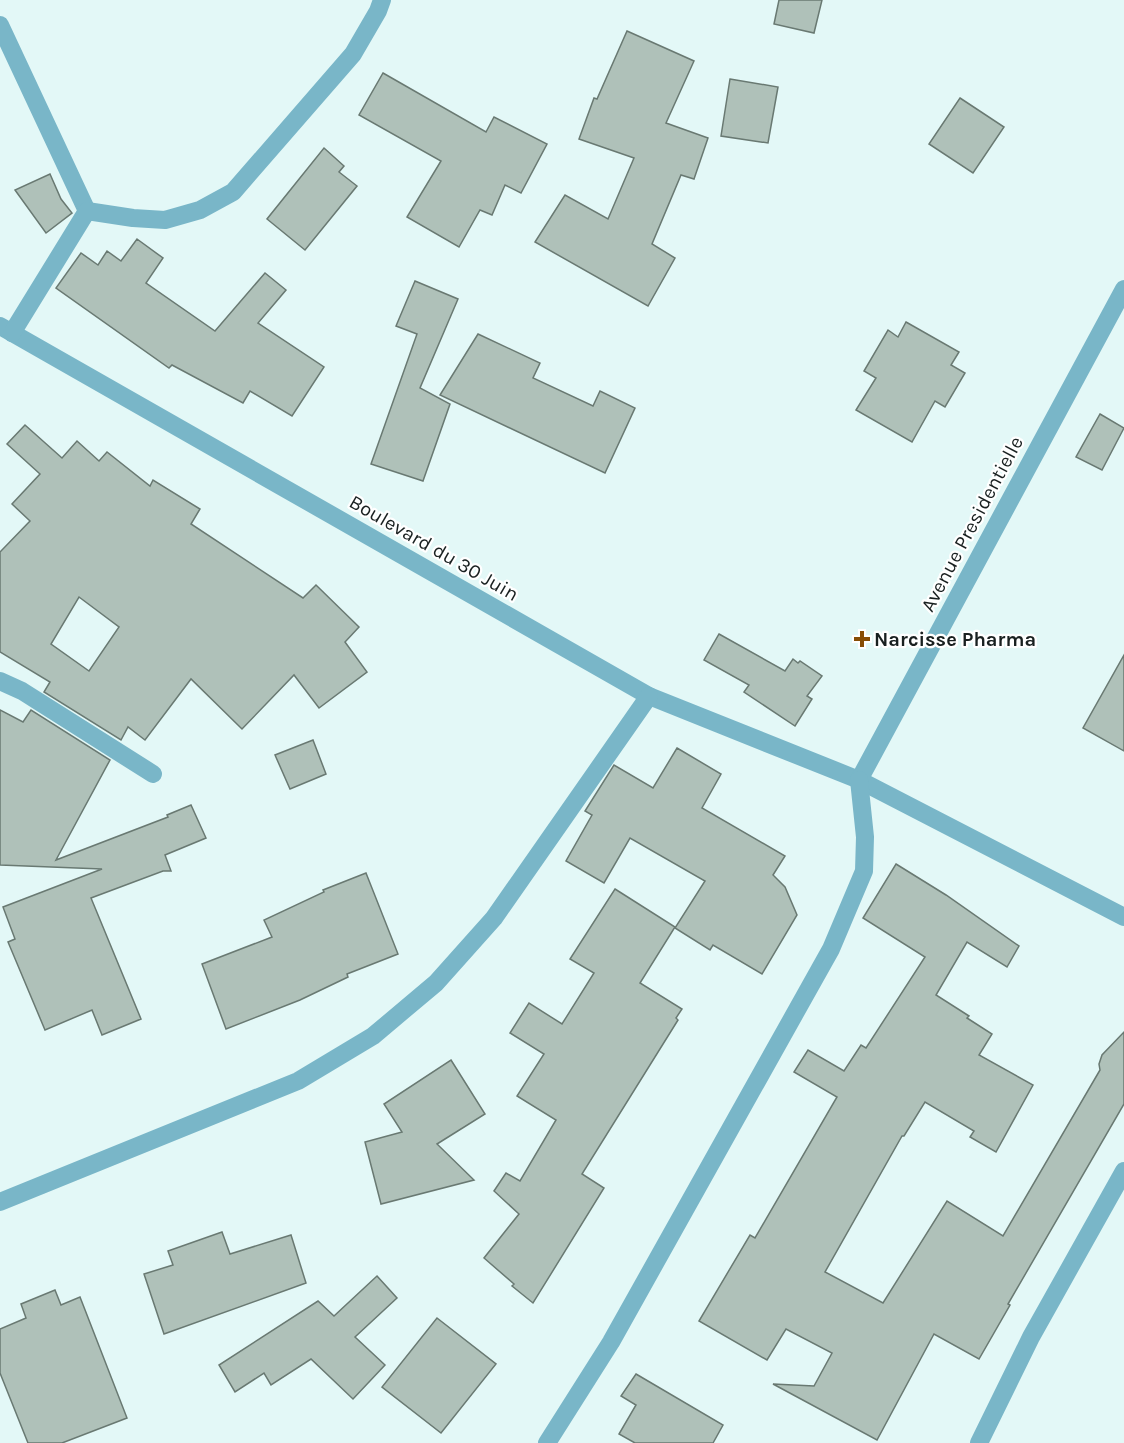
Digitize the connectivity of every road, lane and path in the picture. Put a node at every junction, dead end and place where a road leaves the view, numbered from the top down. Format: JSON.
{"nodes":[{"id":1,"x":382,"y":0,"type":"edge"},
{"id":2,"x":0,"y":26,"type":"edge"},
{"id":3,"x":87,"y":211,"type":"junction"},
{"id":4,"x":1124,"y":289,"type":"edge"},
{"id":5,"x":6,"y":330,"type":"edge"},
{"id":6,"x":0,"y":681,"type":"edge"},
{"id":7,"x":649,"y":696,"type":"junction"},
{"id":8,"x":153,"y":774,"type":"dead end"},
{"id":9,"x":859,"y":780,"type":"junction"},
{"id":10,"x":1124,"y":917,"type":"edge"},
{"id":11,"x":1124,"y":1171,"type":"edge"},
{"id":12,"x":0,"y":1202,"type":"edge"},
{"id":13,"x":547,"y":1443,"type":"edge"},
{"id":14,"x":979,"y":1443,"type":"edge"}],
"edges":[{"from":1,"to":3,"type":"street"},
{"from":2,"to":3,"type":"street"},
{"from":3,"to":5,"type":"street"},
{"from":4,"to":9,"type":"street","name":"Avenue Presidentielle"},
{"from":5,"to":7,"type":"street","name":"Boulevard du 30 Juin"},
{"from":6,"to":8,"type":"street"},
{"from":7,"to":9,"type":"street","name":"Boulevard du 30 Juin"},
{"from":7,"to":12,"type":"street"},
{"from":9,"to":10,"type":"street","name":"Boulevard du 30 Juin"},
{"from":9,"to":13,"type":"street"},
{"from":11,"to":14,"type":"street"}]}
